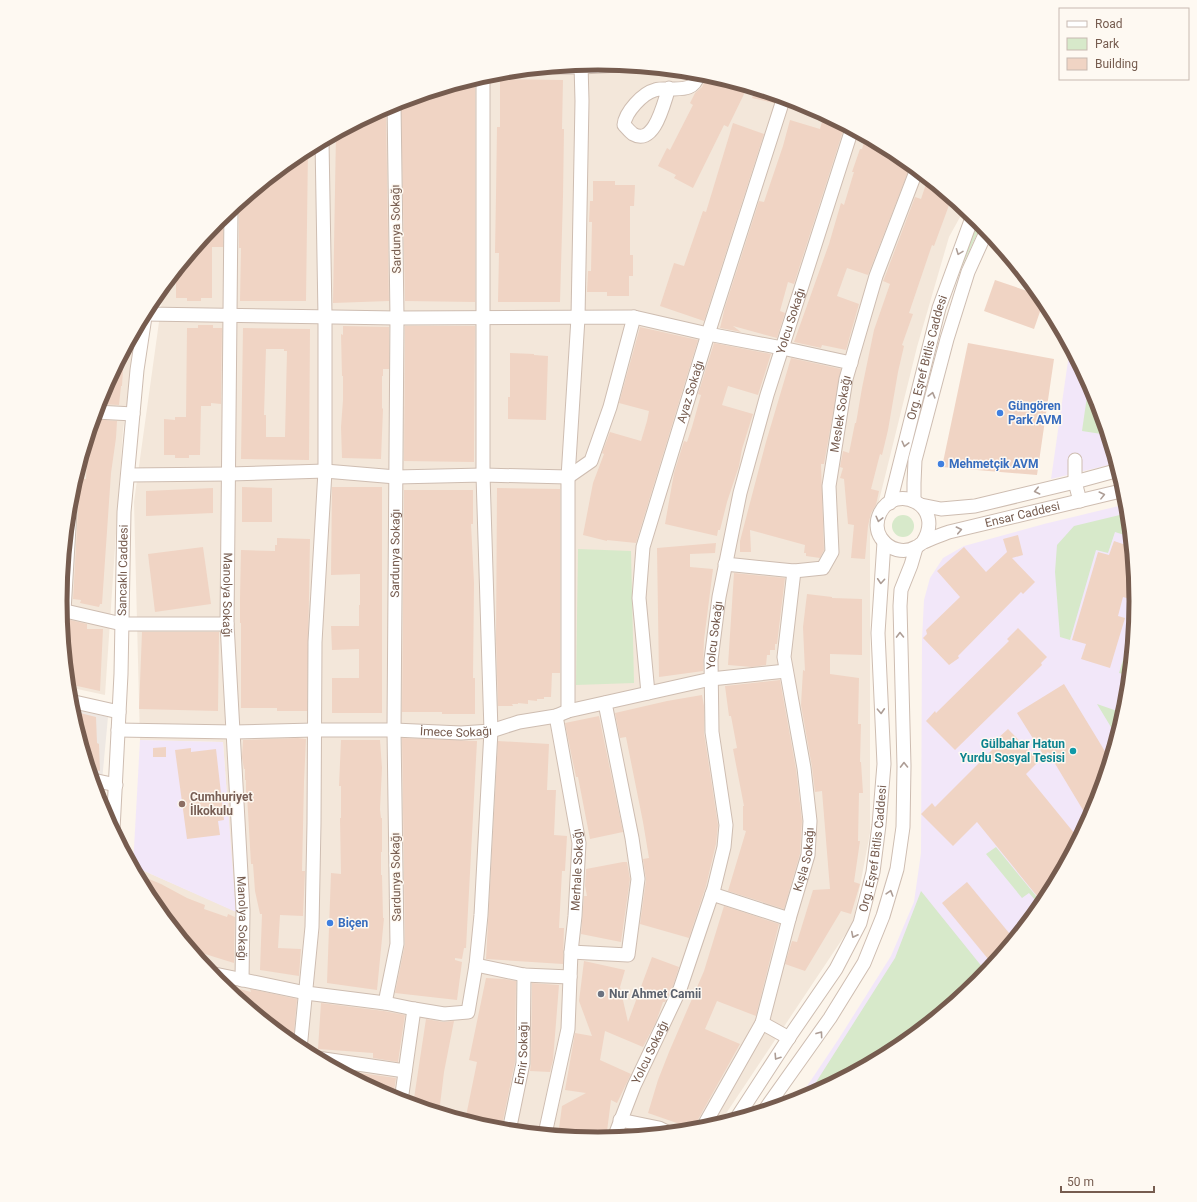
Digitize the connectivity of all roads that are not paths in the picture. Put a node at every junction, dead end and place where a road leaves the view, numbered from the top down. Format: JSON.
{"nodes":[{"id":1,"x":581,"y":70,"type":"edge"},
{"id":2,"x":697,"y":79,"type":"edge"},
{"id":3,"x":483,"y":83,"type":"edge"},
{"id":4,"x":669,"y":88,"type":"dead end"},
{"id":5,"x":782,"y":103,"type":"edge"},
{"id":6,"x":394,"y":110,"type":"edge"},
{"id":7,"x":851,"y":133,"type":"edge"},
{"id":8,"x":322,"y":148,"type":"edge"},
{"id":9,"x":915,"y":174,"type":"edge"},
{"id":10,"x":231,"y":217,"type":"edge"},
{"id":11,"x":971,"y":222,"type":"edge"},
{"id":12,"x":984,"y":236,"type":"edge"},
{"id":13,"x":153,"y":312,"type":"edge"},
{"id":14,"x":230,"y":315,"type":"junction"},
{"id":15,"x":325,"y":316,"type":"junction"},
{"id":16,"x":634,"y":317,"type":"junction"},
{"id":17,"x":397,"y":318,"type":"junction"},
{"id":18,"x":483,"y":318,"type":"junction"},
{"id":19,"x":578,"y":318,"type":"junction"},
{"id":20,"x":144,"y":326,"type":"edge"},
{"id":21,"x":708,"y":334,"type":"junction"},
{"id":22,"x":782,"y":348,"type":"junction"},
{"id":23,"x":851,"y":363,"type":"junction"},
{"id":24,"x":102,"y":412,"type":"edge"},
{"id":25,"x":133,"y":414,"type":"junction"},
{"id":26,"x":1075,"y":460,"type":"dead end"},
{"id":27,"x":326,"y":471,"type":"junction"},
{"id":28,"x":1114,"y":471,"type":"edge"},
{"id":29,"x":229,"y":474,"type":"junction"},
{"id":30,"x":128,"y":475,"type":"junction"},
{"id":31,"x":483,"y":476,"type":"junction"},
{"id":32,"x":396,"y":477,"type":"junction"},
{"id":33,"x":568,"y":477,"type":"junction"},
{"id":34,"x":1075,"y":482,"type":"junction"},
{"id":35,"x":1119,"y":492,"type":"edge"},
{"id":36,"x":1080,"y":501,"type":"junction"},
{"id":37,"x":890,"y":502,"type":"junction"},
{"id":38,"x":917,"y":503,"type":"junction"},
{"id":39,"x":884,"y":542,"type":"junction"},
{"id":40,"x":919,"y":545,"type":"junction"},
{"id":41,"x":726,"y":564,"type":"junction"},
{"id":42,"x":794,"y":571,"type":"junction"},
{"id":43,"x":67,"y":612,"type":"edge"},
{"id":44,"x":122,"y":624,"type":"junction"},
{"id":45,"x":227,"y":624,"type":"junction"},
{"id":46,"x":786,"y":671,"type":"junction"},
{"id":47,"x":711,"y":678,"type":"junction"},
{"id":48,"x":648,"y":693,"type":"junction"},
{"id":49,"x":77,"y":702,"type":"edge"},
{"id":50,"x":605,"y":703,"type":"junction"},
{"id":51,"x":119,"y":712,"type":"junction"},
{"id":52,"x":562,"y":714,"type":"junction"},
{"id":53,"x":118,"y":730,"type":"junction"},
{"id":54,"x":314,"y":730,"type":"junction"},
{"id":55,"x":394,"y":730,"type":"junction"},
{"id":56,"x":490,"y":730,"type":"junction"},
{"id":57,"x":234,"y":732,"type":"junction"},
{"id":58,"x":98,"y":781,"type":"edge"},
{"id":59,"x":116,"y":785,"type":"junction"},
{"id":60,"x":114,"y":818,"type":"edge"},
{"id":61,"x":712,"y":894,"type":"junction"},
{"id":62,"x":789,"y":919,"type":"junction"},
{"id":63,"x":571,"y":952,"type":"junction"},
{"id":64,"x":476,"y":965,"type":"junction"},
{"id":65,"x":524,"y":975,"type":"junction"},
{"id":66,"x":222,"y":976,"type":"edge"},
{"id":67,"x":570,"y":977,"type":"junction"},
{"id":68,"x":242,"y":980,"type":"junction"},
{"id":69,"x":306,"y":993,"type":"junction"},
{"id":70,"x":384,"y":1003,"type":"junction"},
{"id":71,"x":414,"y":1010,"type":"junction"},
{"id":72,"x":762,"y":1024,"type":"junction"},
{"id":73,"x":789,"y":1038,"type":"junction"},
{"id":74,"x":301,"y":1041,"type":"edge"},
{"id":75,"x":332,"y":1060,"type":"edge"},
{"id":76,"x":405,"y":1071,"type":"junction"},
{"id":77,"x":402,"y":1094,"type":"edge"},
{"id":78,"x":769,"y":1104,"type":"edge"},
{"id":79,"x":740,"y":1113,"type":"edge"},
{"id":80,"x":620,"y":1120,"type":"junction"},
{"id":81,"x":707,"y":1121,"type":"edge"},
{"id":82,"x":510,"y":1125,"type":"edge"},
{"id":83,"x":546,"y":1129,"type":"edge"},
{"id":84,"x":660,"y":1129,"type":"edge"},
{"id":85,"x":616,"y":1131,"type":"edge"}],
"edges":[{"from":1,"to":19,"type":"street","name":"Merhale Sokağı"},
{"from":2,"to":4,"type":"street"},
{"from":3,"to":18,"type":"street"},
{"from":5,"to":21,"type":"street","name":"Ayaz Sokağı"},
{"from":6,"to":17,"type":"street","name":"Sardunya Sokağı"},
{"from":7,"to":22,"type":"street","name":"Yolcu Sokağı"},
{"from":8,"to":15,"type":"street"},
{"from":9,"to":23,"type":"street","name":"Meslek Sokağı"},
{"from":10,"to":14,"type":"street","name":"Manolya Sokağı"},
{"from":11,"to":37,"type":"street","name":"Org. Eşref Bitlis Caddesi","one_way":true},
{"from":38,"to":12,"type":"street","name":"Org. Eşref Bitlis Caddesi","one_way":true},
{"from":13,"to":14,"type":"street"},
{"from":14,"to":15,"type":"street"},
{"from":14,"to":29,"type":"street","name":"Manolya Sokağı"},
{"from":15,"to":17,"type":"street"},
{"from":15,"to":27,"type":"street"},
{"from":16,"to":19,"type":"street"},
{"from":16,"to":21,"type":"street"},
{"from":16,"to":33,"type":"street"},
{"from":17,"to":18,"type":"street"},
{"from":17,"to":32,"type":"street","name":"Sardunya Sokağı"},
{"from":18,"to":19,"type":"street"},
{"from":18,"to":31,"type":"street"},
{"from":19,"to":33,"type":"street","name":"Merhale Sokağı"},
{"from":20,"to":25,"type":"street","name":"Sancaklı Caddesi"},
{"from":21,"to":22,"type":"street"},
{"from":21,"to":48,"type":"street","name":"Ayaz Sokağı"},
{"from":22,"to":23,"type":"street"},
{"from":22,"to":41,"type":"street","name":"Yolcu Sokağı"},
{"from":23,"to":42,"type":"street","name":"Meslek Sokağı"},
{"from":24,"to":25,"type":"street"},
{"from":25,"to":30,"type":"street","name":"Sancaklı Caddesi"},
{"from":26,"to":34,"type":"street"},
{"from":27,"to":29,"type":"street"},
{"from":27,"to":32,"type":"street"},
{"from":27,"to":54,"type":"street"},
{"from":28,"to":34,"type":"street","name":"Ensar Caddesi"},
{"from":29,"to":30,"type":"street"},
{"from":29,"to":45,"type":"street","name":"Manolya Sokağı"},
{"from":30,"to":44,"type":"street","name":"Sancaklı Caddesi"},
{"from":31,"to":32,"type":"street"},
{"from":31,"to":33,"type":"street"},
{"from":31,"to":56,"type":"street"},
{"from":32,"to":55,"type":"street","name":"Sardunya Sokağı"},
{"from":33,"to":52,"type":"street","name":"Merhale Sokağı"},
{"from":34,"to":36,"type":"street"},
{"from":34,"to":38,"type":"street","name":"Ensar Caddesi","one_way":true},
{"from":36,"to":35,"type":"street","name":"Ensar Caddesi","one_way":true},
{"from":40,"to":36,"type":"street","name":"Ensar Caddesi","one_way":true},
{"from":37,"to":38,"type":"street"},
{"from":37,"to":39,"type":"street","name":"Org. Eşref Bitlis Caddesi","one_way":true},
{"from":38,"to":40,"type":"street","name":"Org. Eşref Bitlis Caddesi"},
{"from":39,"to":40,"type":"street"},
{"from":39,"to":73,"type":"street","name":"Org. Eşref Bitlis Caddesi","one_way":true},
{"from":78,"to":40,"type":"street","name":"Org. Eşref Bitlis Caddesi","one_way":true},
{"from":41,"to":42,"type":"street","name":"Meslek Sokağı"},
{"from":41,"to":47,"type":"street","name":"Yolcu Sokağı"},
{"from":42,"to":46,"type":"street","name":"Kışla Sokağı"},
{"from":43,"to":44,"type":"street"},
{"from":44,"to":45,"type":"street"},
{"from":44,"to":51,"type":"street","name":"Sancaklı Caddesi"},
{"from":45,"to":57,"type":"street","name":"Manolya Sokağı"},
{"from":46,"to":47,"type":"street","name":"İmece Sokağı"},
{"from":46,"to":62,"type":"street","name":"Kışla Sokağı"},
{"from":47,"to":48,"type":"street","name":"İmece Sokağı"},
{"from":47,"to":61,"type":"street","name":"Yolcu Sokağı"},
{"from":48,"to":50,"type":"street","name":"İmece Sokağı"},
{"from":49,"to":51,"type":"street"},
{"from":50,"to":52,"type":"street","name":"İmece Sokağı"},
{"from":50,"to":63,"type":"street"},
{"from":51,"to":53,"type":"street","name":"Sancaklı Caddesi"},
{"from":52,"to":56,"type":"street","name":"İmece Sokağı"},
{"from":52,"to":63,"type":"street","name":"Merhale Sokağı"},
{"from":53,"to":57,"type":"street","name":"İmece Sokağı"},
{"from":53,"to":59,"type":"street","name":"Sancaklı Caddesi"},
{"from":54,"to":55,"type":"street","name":"İmece Sokağı"},
{"from":54,"to":57,"type":"street","name":"İmece Sokağı"},
{"from":54,"to":69,"type":"street"},
{"from":55,"to":56,"type":"street","name":"İmece Sokağı"},
{"from":55,"to":70,"type":"street","name":"Sardunya Sokağı"},
{"from":56,"to":64,"type":"street"},
{"from":57,"to":68,"type":"street","name":"Manolya Sokağı"},
{"from":58,"to":59,"type":"street"},
{"from":59,"to":60,"type":"street","name":"Sancaklı Caddesi"},
{"from":61,"to":62,"type":"street"},
{"from":61,"to":80,"type":"street","name":"Yolcu Sokağı"},
{"from":62,"to":72,"type":"street","name":"Kışla Sokağı"},
{"from":63,"to":67,"type":"street","name":"Merhale Sokağı"},
{"from":64,"to":65,"type":"street"},
{"from":64,"to":71,"type":"street"},
{"from":65,"to":67,"type":"street"},
{"from":65,"to":82,"type":"street","name":"Emir Sokağı"},
{"from":66,"to":68,"type":"street"},
{"from":67,"to":83,"type":"street","name":"Merhale Sokağı"},
{"from":68,"to":69,"type":"street"},
{"from":69,"to":70,"type":"street"},
{"from":69,"to":74,"type":"street"},
{"from":70,"to":71,"type":"street"},
{"from":71,"to":76,"type":"street"},
{"from":72,"to":73,"type":"street"},
{"from":72,"to":81,"type":"street","name":"Kışla Sokağı"},
{"from":73,"to":79,"type":"street","name":"Org. Eşref Bitlis Caddesi","one_way":true},
{"from":75,"to":76,"type":"street"},
{"from":76,"to":77,"type":"street"},
{"from":80,"to":84,"type":"street"},
{"from":80,"to":85,"type":"street","name":"Yolcu Sokağı"}]}
